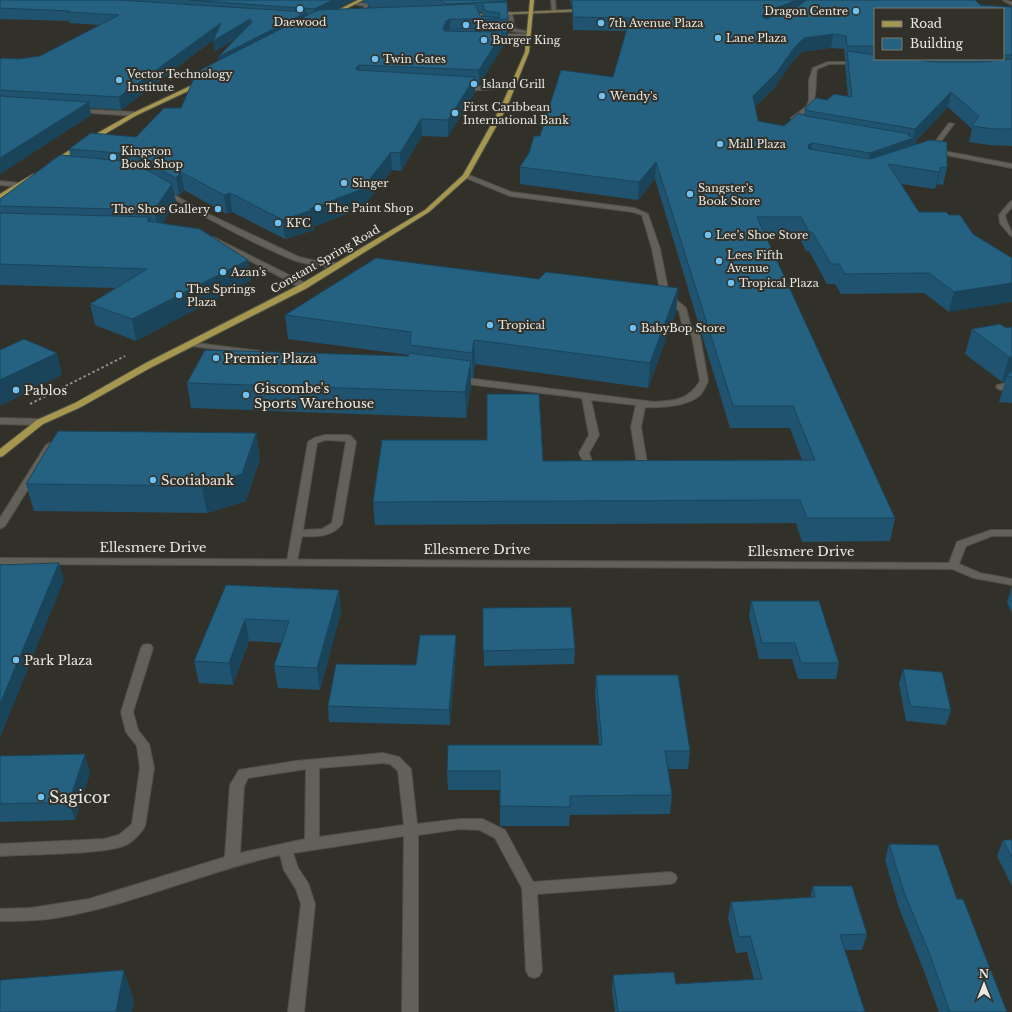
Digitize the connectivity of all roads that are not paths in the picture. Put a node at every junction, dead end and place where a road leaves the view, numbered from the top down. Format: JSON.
{"nodes":[{"id":1,"x":361,"y":0,"type":"edge"},
{"id":2,"x":532,"y":0,"type":"edge"},
{"id":3,"x":553,"y":0,"type":"edge"},
{"id":4,"x":1005,"y":0,"type":"edge"},
{"id":5,"x":354,"y":3,"type":"junction"},
{"id":6,"x":1012,"y":4,"type":"edge"},
{"id":7,"x":592,"y":9,"type":"edge"},
{"id":8,"x":554,"y":11,"type":"junction"},
{"id":9,"x":381,"y":12,"type":"edge"},
{"id":10,"x":531,"y":12,"type":"junction"},
{"id":11,"x":510,"y":13,"type":"junction"},
{"id":12,"x":459,"y":15,"type":"edge"},
{"id":13,"x":327,"y":17,"type":"edge"},
{"id":14,"x":491,"y":29,"type":"edge"},
{"id":15,"x":513,"y":30,"type":"junction"},
{"id":16,"x":529,"y":34,"type":"junction"},
{"id":17,"x":489,"y":35,"type":"edge"},
{"id":18,"x":484,"y":43,"type":"edge"},
{"id":19,"x":528,"y":44,"type":"junction"},
{"id":20,"x":863,"y":64,"type":"edge"},
{"id":21,"x":209,"y":78,"type":"edge"},
{"id":22,"x":512,"y":87,"type":"junction"},
{"id":23,"x":458,"y":88,"type":"edge"},
{"id":24,"x":67,"y":109,"type":"edge"},
{"id":25,"x":135,"y":114,"type":"junction"},
{"id":26,"x":952,"y":124,"type":"dead end"},
{"id":27,"x":798,"y":126,"type":"edge"},
{"id":28,"x":931,"y":151,"type":"junction"},
{"id":29,"x":923,"y":152,"type":"edge"},
{"id":30,"x":1012,"y":166,"type":"edge"},
{"id":31,"x":53,"y":167,"type":"edge"},
{"id":32,"x":38,"y":172,"type":"edge"},
{"id":33,"x":466,"y":176,"type":"junction"},
{"id":34,"x":0,"y":184,"type":"edge"},
{"id":35,"x":20,"y":185,"type":"junction"},
{"id":36,"x":158,"y":187,"type":"edge"},
{"id":37,"x":0,"y":198,"type":"edge"},
{"id":38,"x":1012,"y":203,"type":"edge"},
{"id":39,"x":1012,"y":234,"type":"edge"},
{"id":40,"x":206,"y":236,"type":"edge"},
{"id":41,"x":337,"y":265,"type":"junction"},
{"id":42,"x":304,"y":286,"type":"junction"},
{"id":43,"x":191,"y":344,"type":"junction"},
{"id":44,"x":274,"y":355,"type":"edge"},
{"id":45,"x":454,"y":379,"type":"edge"},
{"id":46,"x":1012,"y":385,"type":"edge"},
{"id":47,"x":1000,"y":387,"type":"dead end"},
{"id":48,"x":586,"y":397,"type":"junction"},
{"id":49,"x":641,"y":404,"type":"junction"},
{"id":50,"x":0,"y":421,"type":"edge"},
{"id":51,"x":40,"y":422,"type":"junction"},
{"id":52,"x":70,"y":439,"type":"edge"},
{"id":53,"x":0,"y":454,"type":"edge"},
{"id":54,"x":643,"y":470,"type":"edge"},
{"id":55,"x":605,"y":471,"type":"edge"},
{"id":56,"x":0,"y":526,"type":"edge"},
{"id":57,"x":298,"y":533,"type":"junction"},
{"id":58,"x":1012,"y":533,"type":"edge"},
{"id":59,"x":0,"y":561,"type":"edge"},
{"id":60,"x":292,"y":561,"type":"junction"},
{"id":61,"x":953,"y":566,"type":"junction"},
{"id":62,"x":1012,"y":582,"type":"edge"},
{"id":63,"x":147,"y":648,"type":"dead end"},
{"id":64,"x":313,"y":765,"type":"junction"},
{"id":65,"x":411,"y":830,"type":"junction"},
{"id":66,"x":312,"y":842,"type":"junction"},
{"id":67,"x":285,"y":848,"type":"junction"},
{"id":68,"x":0,"y":850,"type":"edge"},
{"id":69,"x":232,"y":861,"type":"junction"},
{"id":70,"x":670,"y":878,"type":"dead end"},
{"id":71,"x":529,"y":888,"type":"junction"},
{"id":72,"x":0,"y":915,"type":"edge"},
{"id":73,"x":534,"y":971,"type":"dead end"},
{"id":74,"x":296,"y":1012,"type":"edge"},
{"id":75,"x":410,"y":1012,"type":"edge"}],
"edges":[{"from":1,"to":5,"type":"main road"},
{"from":2,"to":10,"type":"main road","name":"Constant Spring Road"},
{"from":3,"to":8,"type":"street"},
{"from":4,"to":6,"type":"street"},
{"from":5,"to":9,"type":"street"},
{"from":5,"to":13,"type":"main road"},
{"from":7,"to":8,"type":"main road"},
{"from":8,"to":10,"type":"main road"},
{"from":10,"to":11,"type":"main road"},
{"from":10,"to":16,"type":"main road","name":"Constant Spring Road"},
{"from":11,"to":12,"type":"main road"},
{"from":11,"to":15,"type":"street"},
{"from":14,"to":15,"type":"street"},
{"from":15,"to":16,"type":"street"},
{"from":16,"to":17,"type":"street"},
{"from":16,"to":19,"type":"main road","name":"Constant Spring Road"},
{"from":18,"to":19,"type":"street"},
{"from":19,"to":22,"type":"main road","name":"Constant Spring Road"},
{"from":20,"to":27,"type":"street"},
{"from":21,"to":25,"type":"main road"},
{"from":22,"to":23,"type":"street"},
{"from":22,"to":33,"type":"main road","name":"Constant Spring Road"},
{"from":24,"to":25,"type":"street"},
{"from":25,"to":31,"type":"main road"},
{"from":26,"to":28,"type":"street"},
{"from":28,"to":29,"type":"street"},
{"from":28,"to":30,"type":"street"},
{"from":32,"to":35,"type":"main road"},
{"from":33,"to":41,"type":"main road","name":"Constant Spring Road"},
{"from":33,"to":49,"type":"street"},
{"from":34,"to":35,"type":"street"},
{"from":35,"to":37,"type":"main road"},
{"from":36,"to":41,"type":"street"},
{"from":38,"to":39,"type":"street"},
{"from":40,"to":42,"type":"street"},
{"from":41,"to":42,"type":"main road","name":"Constant Spring Road"},
{"from":42,"to":43,"type":"main road","name":"Constant Spring Road"},
{"from":43,"to":44,"type":"street"},
{"from":43,"to":51,"type":"main road","name":"Constant Spring Road"},
{"from":45,"to":48,"type":"street"},
{"from":46,"to":47,"type":"street"},
{"from":48,"to":49,"type":"street"},
{"from":48,"to":55,"type":"street"},
{"from":49,"to":54,"type":"street"},
{"from":50,"to":51,"type":"street"},
{"from":51,"to":53,"type":"main road","name":"Constant Spring Road"},
{"from":52,"to":56,"type":"street"},
{"from":57,"to":57,"type":"street"},
{"from":57,"to":60,"type":"street"},
{"from":58,"to":61,"type":"street"},
{"from":59,"to":60,"type":"street","name":"Ellesmere Drive"},
{"from":60,"to":61,"type":"street","name":"Ellesmere Drive"},
{"from":61,"to":62,"type":"street","name":"Ellesmere Drive"},
{"from":63,"to":68,"type":"street"},
{"from":64,"to":65,"type":"street"},
{"from":64,"to":66,"type":"street"},
{"from":64,"to":69,"type":"street"},
{"from":65,"to":66,"type":"street"},
{"from":65,"to":71,"type":"street"},
{"from":65,"to":75,"type":"street"},
{"from":66,"to":67,"type":"street"},
{"from":67,"to":69,"type":"street"},
{"from":67,"to":74,"type":"street"},
{"from":69,"to":72,"type":"street"},
{"from":70,"to":71,"type":"street"},
{"from":71,"to":73,"type":"street"}]}
